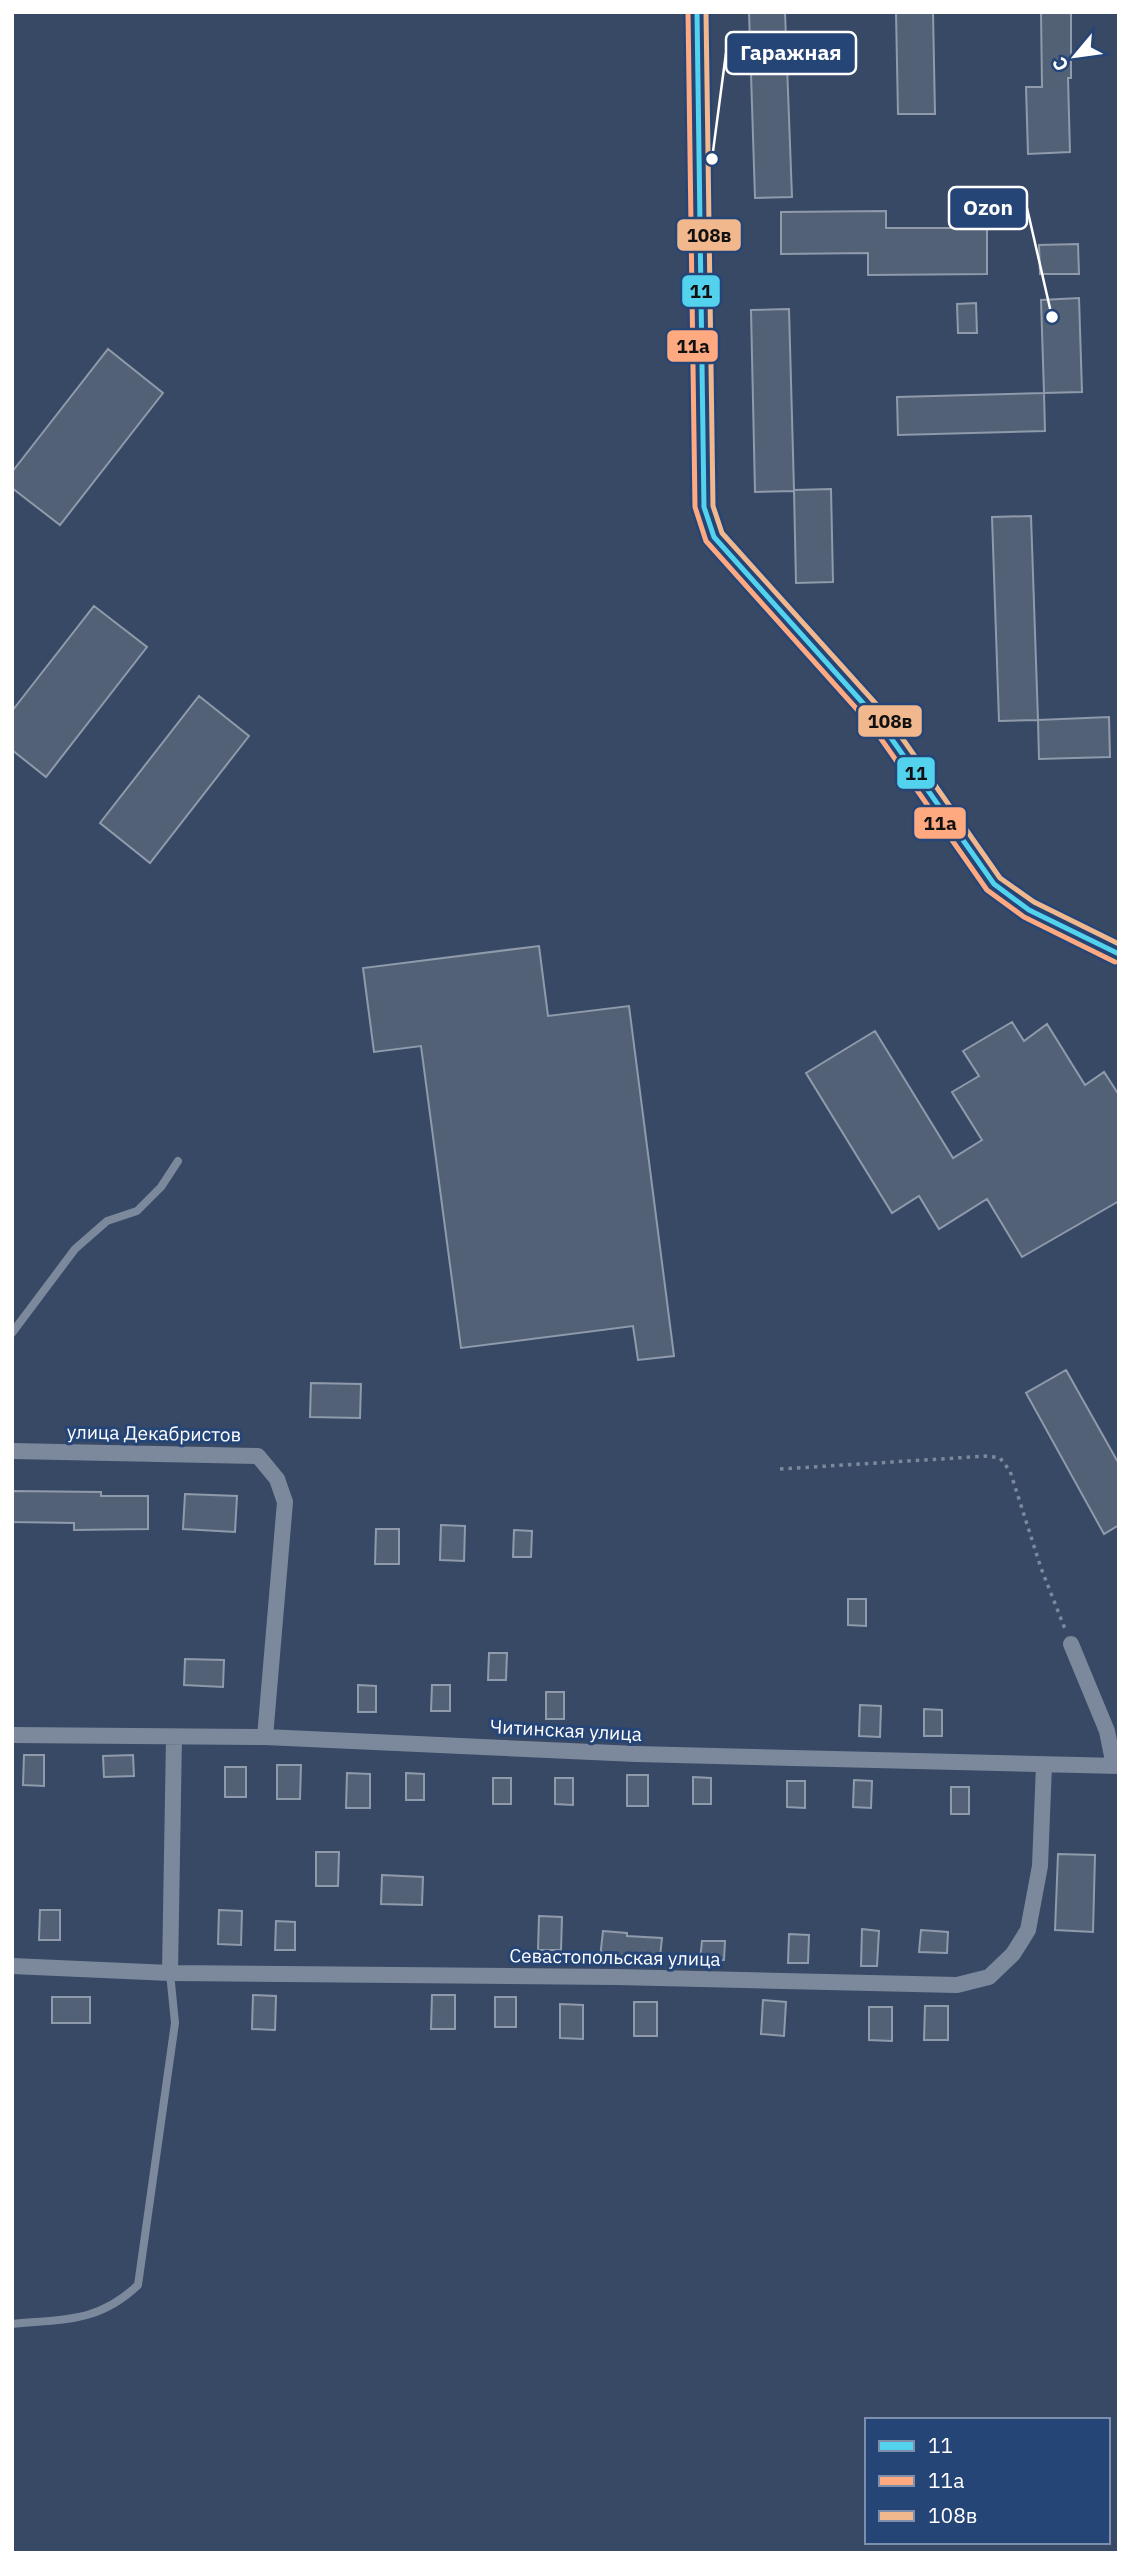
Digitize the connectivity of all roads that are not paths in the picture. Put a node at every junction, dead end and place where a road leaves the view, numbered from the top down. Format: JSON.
{"nodes":[{"id":1,"x":697,"y":12,"type":"edge"},
{"id":2,"x":1119,"y":954,"type":"edge"},
{"id":3,"x":178,"y":1161,"type":"dead end"},
{"id":4,"x":12,"y":1332,"type":"edge"},
{"id":5,"x":12,"y":1451,"type":"edge"},
{"id":6,"x":1071,"y":1644,"type":"road end"},
{"id":7,"x":12,"y":1735,"type":"edge"},
{"id":8,"x":174,"y":1737,"type":"junction"},
{"id":9,"x":265,"y":1737,"type":"junction"},
{"id":10,"x":1044,"y":1765,"type":"junction"},
{"id":11,"x":1116,"y":1766,"type":"edge"},
{"id":12,"x":12,"y":1966,"type":"edge"},
{"id":13,"x":170,"y":1973,"type":"junction"},
{"id":14,"x":12,"y":2324,"type":"edge"}],
"edges":[{"from":1,"to":2,"type":"street"},
{"from":3,"to":4,"type":"lane"},
{"from":5,"to":9,"type":"street","name":"улица Декабристов"},
{"from":6,"to":11,"type":"street"},
{"from":7,"to":8,"type":"street","name":"Читинская улица"},
{"from":8,"to":9,"type":"street","name":"Читинская улица"},
{"from":8,"to":13,"type":"street"},
{"from":9,"to":10,"type":"street","name":"Читинская улица"},
{"from":10,"to":11,"type":"street","name":"Читинская улица"},
{"from":10,"to":13,"type":"street","name":"Севастопольская улица"},
{"from":12,"to":13,"type":"street","name":"Севастопольская улица"},
{"from":13,"to":14,"type":"lane"}]}
